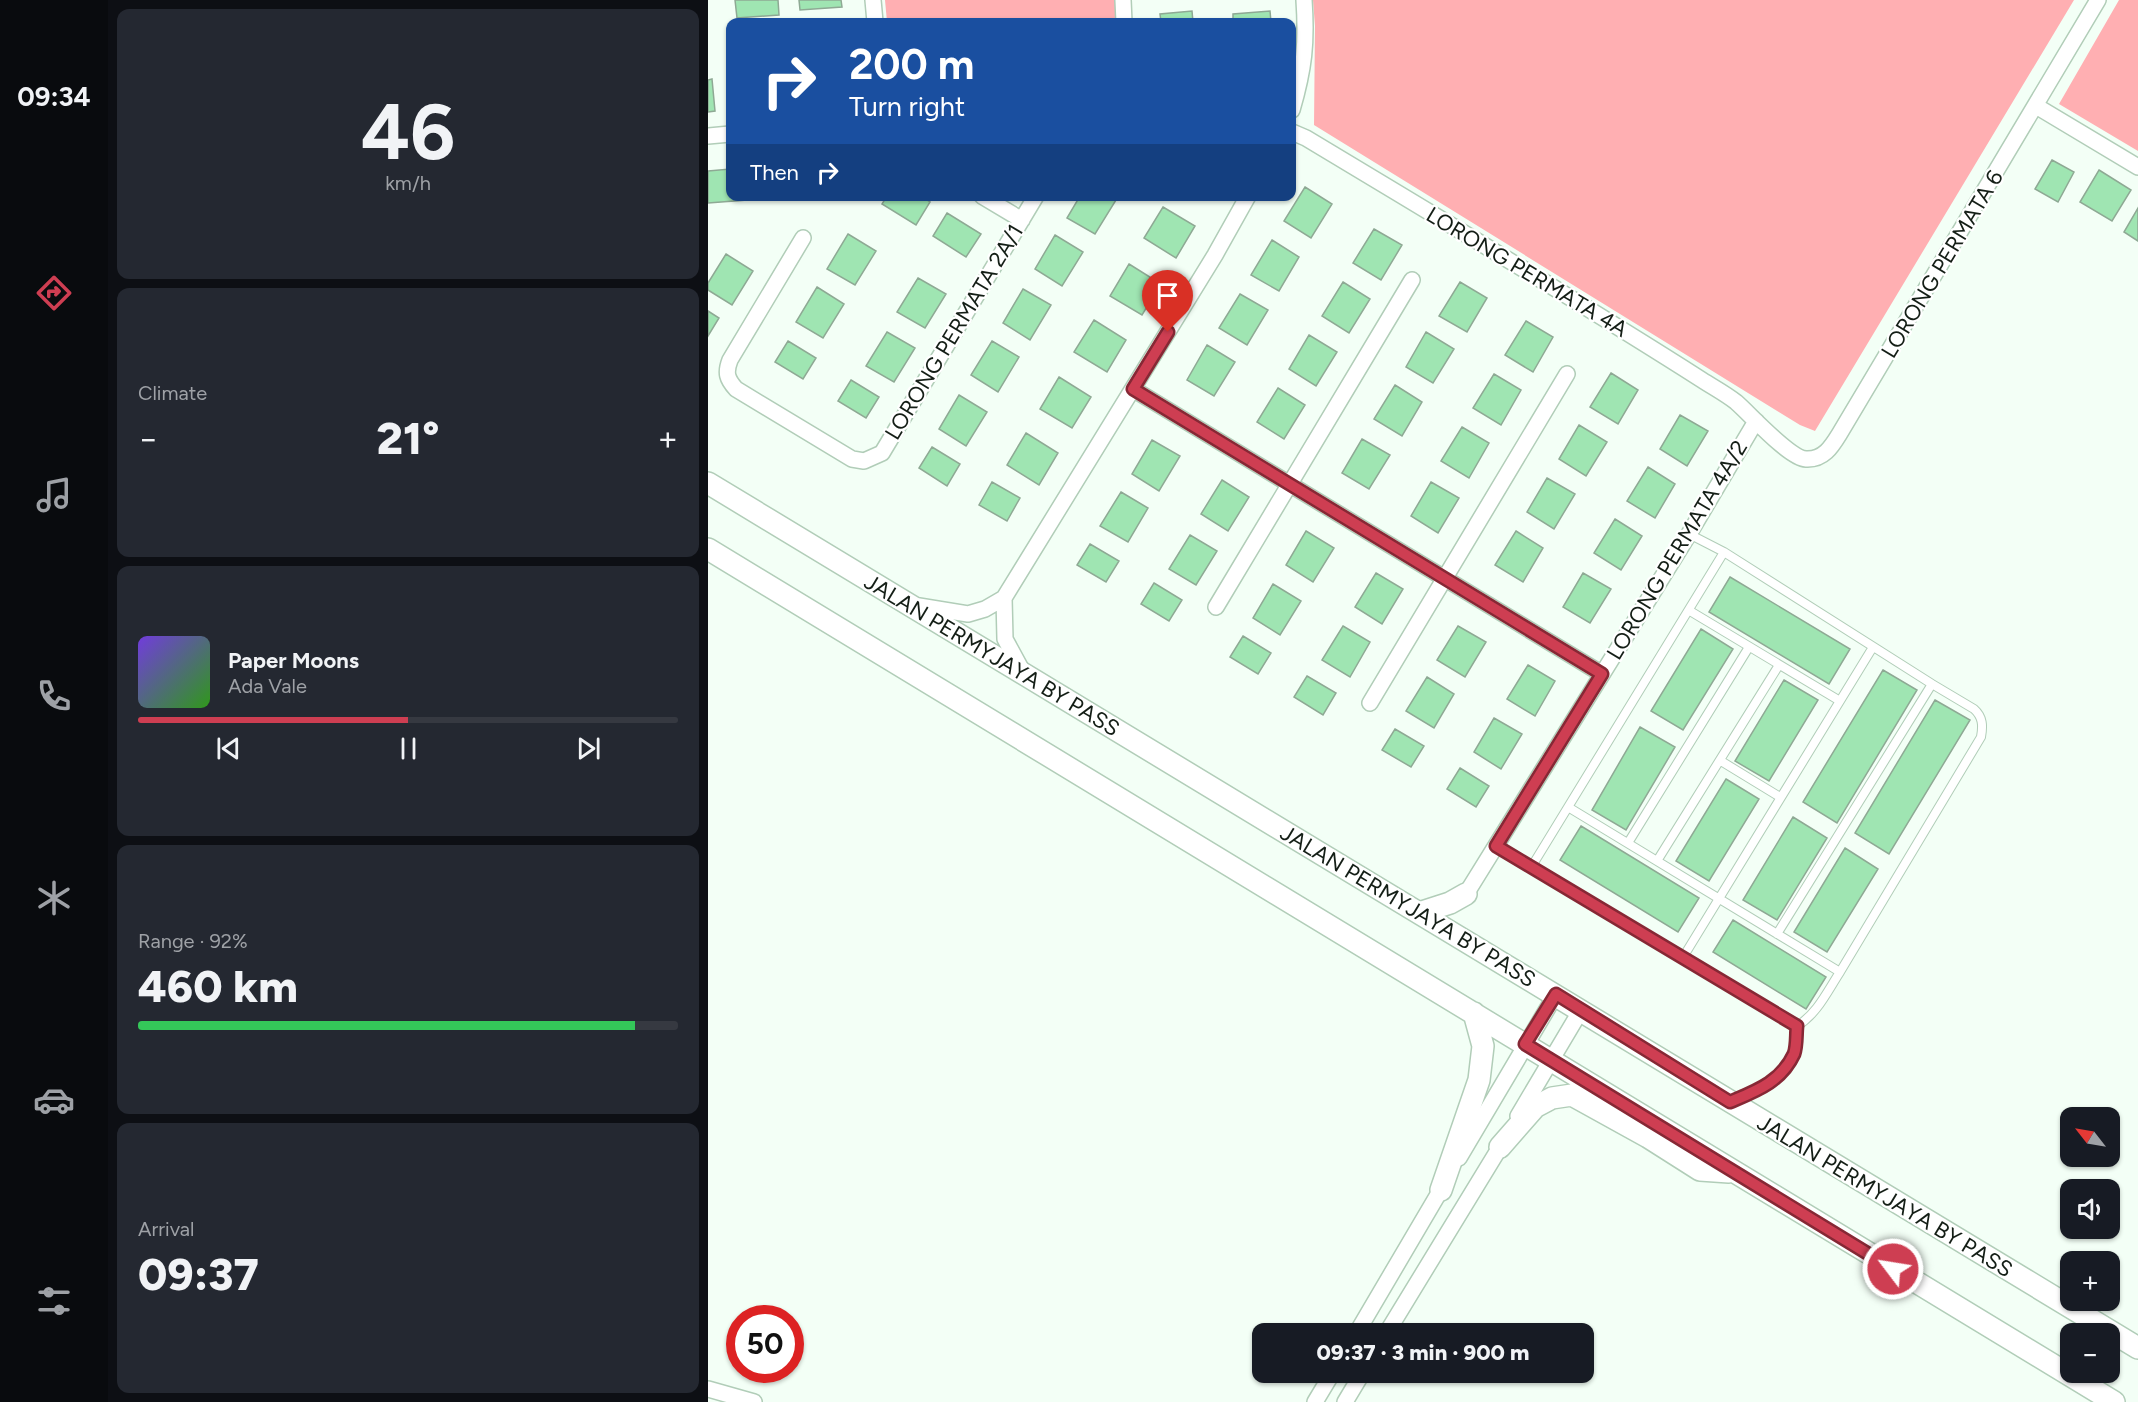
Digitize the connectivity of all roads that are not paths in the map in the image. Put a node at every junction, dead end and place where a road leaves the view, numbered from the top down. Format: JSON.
{"nodes":[{"id":1,"x":873,"y":0,"type":"edge"},
{"id":2,"x":1123,"y":0,"type":"edge"},
{"id":3,"x":1304,"y":0,"type":"edge"},
{"id":4,"x":2098,"y":0,"type":"edge"},
{"id":5,"x":875,"y":18,"type":"edge"},
{"id":6,"x":1124,"y":18,"type":"edge"},
{"id":7,"x":1296,"y":96,"type":"edge"},
{"id":8,"x":2036,"y":106,"type":"junction"},
{"id":9,"x":1296,"y":134,"type":"edge"},
{"id":10,"x":726,"y":135,"type":"edge"},
{"id":11,"x":708,"y":136,"type":"edge"},
{"id":12,"x":2138,"y":167,"type":"edge"},
{"id":13,"x":990,"y":201,"type":"edge"},
{"id":14,"x":1033,"y":201,"type":"edge"},
{"id":15,"x":1245,"y":201,"type":"edge"},
{"id":16,"x":1022,"y":220,"type":"junction"},
{"id":17,"x":803,"y":238,"type":"dead end"},
{"id":18,"x":1412,"y":280,"type":"dead end"},
{"id":19,"x":1567,"y":374,"type":"dead end"},
{"id":20,"x":1133,"y":389,"type":"junction"},
{"id":21,"x":1756,"y":421,"type":"junction"},
{"id":22,"x":1290,"y":482,"type":"junction"},
{"id":23,"x":708,"y":483,"type":"edge"},
{"id":24,"x":1689,"y":534,"type":"junction"},
{"id":25,"x":708,"y":549,"type":"edge"},
{"id":26,"x":1724,"y":552,"type":"junction"},
{"id":27,"x":1446,"y":577,"type":"junction"},
{"id":28,"x":1005,"y":598,"type":"junction"},
{"id":29,"x":910,"y":605,"type":"junction"},
{"id":30,"x":1216,"y":607,"type":"dead end"},
{"id":31,"x":1689,"y":611,"type":"junction"},
{"id":32,"x":1749,"y":647,"type":"junction"},
{"id":33,"x":1874,"y":647,"type":"junction"},
{"id":34,"x":1779,"y":665,"type":"junction"},
{"id":35,"x":1024,"y":674,"type":"junction"},
{"id":36,"x":1602,"y":674,"type":"junction"},
{"id":37,"x":1932,"y":684,"type":"junction"},
{"id":38,"x":1840,"y":701,"type":"junction"},
{"id":39,"x":1370,"y":703,"type":"dead end"},
{"id":40,"x":1721,"y":761,"type":"junction"},
{"id":41,"x":1780,"y":797,"type":"junction"},
{"id":42,"x":1568,"y":807,"type":"junction"},
{"id":43,"x":1628,"y":843,"type":"junction"},
{"id":44,"x":1496,"y":846,"type":"junction"},
{"id":45,"x":1657,"y":861,"type":"junction"},
{"id":46,"x":1532,"y":866,"type":"junction"},
{"id":47,"x":1466,"y":894,"type":"joint"},
{"id":48,"x":1719,"y":898,"type":"junction"},
{"id":49,"x":1419,"y":913,"type":"junction"},
{"id":50,"x":1778,"y":934,"type":"junction"},
{"id":51,"x":1682,"y":958,"type":"junction"},
{"id":52,"x":1840,"y":972,"type":"junction"},
{"id":53,"x":1556,"y":994,"type":"junction"},
{"id":54,"x":1581,"y":1010,"type":"junction"},
{"id":55,"x":1474,"y":1013,"type":"junction"},
{"id":56,"x":1797,"y":1026,"type":"junction"},
{"id":57,"x":1525,"y":1044,"type":"junction"},
{"id":58,"x":1551,"y":1060,"type":"junction"},
{"id":59,"x":1730,"y":1102,"type":"junction"},
{"id":60,"x":1500,"y":1148,"type":"junction"},
{"id":61,"x":1732,"y":1172,"type":"junction"},
{"id":62,"x":1441,"y":1190,"type":"junction"},
{"id":63,"x":1362,"y":1323,"type":"edge"},
{"id":64,"x":1393,"y":1323,"type":"edge"},
{"id":65,"x":2138,"y":1348,"type":"edge"},
{"id":66,"x":1326,"y":1383,"type":"edge"},
{"id":67,"x":1356,"y":1383,"type":"edge"},
{"id":68,"x":708,"y":1389,"type":"edge"},
{"id":69,"x":754,"y":1402,"type":"edge"},
{"id":70,"x":1315,"y":1402,"type":"edge"},
{"id":71,"x":1345,"y":1402,"type":"edge"},
{"id":72,"x":2114,"y":1402,"type":"edge"}],
"edges":[{"from":1,"to":5,"type":"street"},
{"from":2,"to":6,"type":"street"},
{"from":3,"to":7,"type":"street"},
{"from":4,"to":8,"type":"street","name":"LORONG PERMATA 6"},
{"from":8,"to":12,"type":"street"},
{"from":8,"to":21,"type":"street","name":"LORONG PERMATA 6"},
{"from":9,"to":21,"type":"street","name":"LORONG PERMATA 4A"},
{"from":10,"to":11,"type":"street"},
{"from":13,"to":16,"type":"street"},
{"from":14,"to":16,"type":"street","name":"LORONG PERMATA 2A/1"},
{"from":15,"to":20,"type":"street"},
{"from":16,"to":17,"type":"street","name":"LORONG PERMATA 2A/1"},
{"from":18,"to":22,"type":"street"},
{"from":19,"to":27,"type":"street"},
{"from":20,"to":22,"type":"street"},
{"from":20,"to":28,"type":"street"},
{"from":21,"to":24,"type":"street","name":"LORONG PERMATA 4A/2"},
{"from":22,"to":27,"type":"street"},
{"from":22,"to":30,"type":"street"},
{"from":23,"to":29,"type":"main road","name":"JALAN PERMYJAYA BY PASS"},
{"from":24,"to":26,"type":"lane"},
{"from":24,"to":36,"type":"street","name":"LORONG PERMATA 4A/2"},
{"from":25,"to":55,"type":"main road"},
{"from":26,"to":31,"type":"lane"},
{"from":26,"to":33,"type":"lane"},
{"from":27,"to":36,"type":"street"},
{"from":27,"to":39,"type":"street"},
{"from":28,"to":29,"type":"street"},
{"from":28,"to":35,"type":"street"},
{"from":29,"to":35,"type":"main road","name":"JALAN PERMYJAYA BY PASS"},
{"from":31,"to":32,"type":"lane"},
{"from":31,"to":42,"type":"lane"},
{"from":32,"to":34,"type":"lane"},
{"from":32,"to":43,"type":"lane"},
{"from":33,"to":37,"type":"lane"},
{"from":33,"to":38,"type":"lane"},
{"from":34,"to":38,"type":"lane"},
{"from":34,"to":40,"type":"lane"},
{"from":35,"to":49,"type":"main road","name":"JALAN PERMYJAYA BY PASS"},
{"from":36,"to":44,"type":"street","name":"LORONG PERMATA 4A/2"},
{"from":37,"to":50,"type":"lane"},
{"from":37,"to":52,"type":"lane"},
{"from":38,"to":41,"type":"lane"},
{"from":40,"to":41,"type":"lane"},
{"from":40,"to":45,"type":"lane"},
{"from":41,"to":48,"type":"lane"},
{"from":42,"to":43,"type":"lane"},
{"from":42,"to":46,"type":"lane"},
{"from":43,"to":45,"type":"lane"},
{"from":44,"to":46,"type":"lane"},
{"from":44,"to":47,"type":"street","name":"LORONG PERMATA 4A/2"},
{"from":45,"to":48,"type":"lane"},
{"from":46,"to":51,"type":"lane"},
{"from":47,"to":49,"type":"main road"},
{"from":48,"to":50,"type":"lane"},
{"from":48,"to":51,"type":"lane"},
{"from":49,"to":53,"type":"main road","name":"JALAN PERMYJAYA BY PASS"},
{"from":50,"to":52,"type":"lane"},
{"from":51,"to":56,"type":"lane"},
{"from":52,"to":56,"type":"lane"},
{"from":53,"to":54,"type":"main road","name":"JALAN PERMYJAYA BY PASS"},
{"from":53,"to":57,"type":"street"},
{"from":54,"to":58,"type":"street"},
{"from":54,"to":59,"type":"main road","name":"JALAN PERMYJAYA BY PASS"},
{"from":55,"to":57,"type":"main road"},
{"from":55,"to":62,"type":"main road"},
{"from":56,"to":59,"type":"lane"},
{"from":57,"to":58,"type":"main road"},
{"from":57,"to":62,"type":"street"},
{"from":58,"to":60,"type":"street"},
{"from":58,"to":61,"type":"main road"},
{"from":59,"to":65,"type":"main road","name":"JALAN PERMYJAYA BY PASS"},
{"from":60,"to":61,"type":"main road"},
{"from":60,"to":64,"type":"street"},
{"from":61,"to":72,"type":"main road"},
{"from":62,"to":63,"type":"street"},
{"from":66,"to":70,"type":"street"},
{"from":67,"to":71,"type":"street"},
{"from":68,"to":69,"type":"street"}]}
